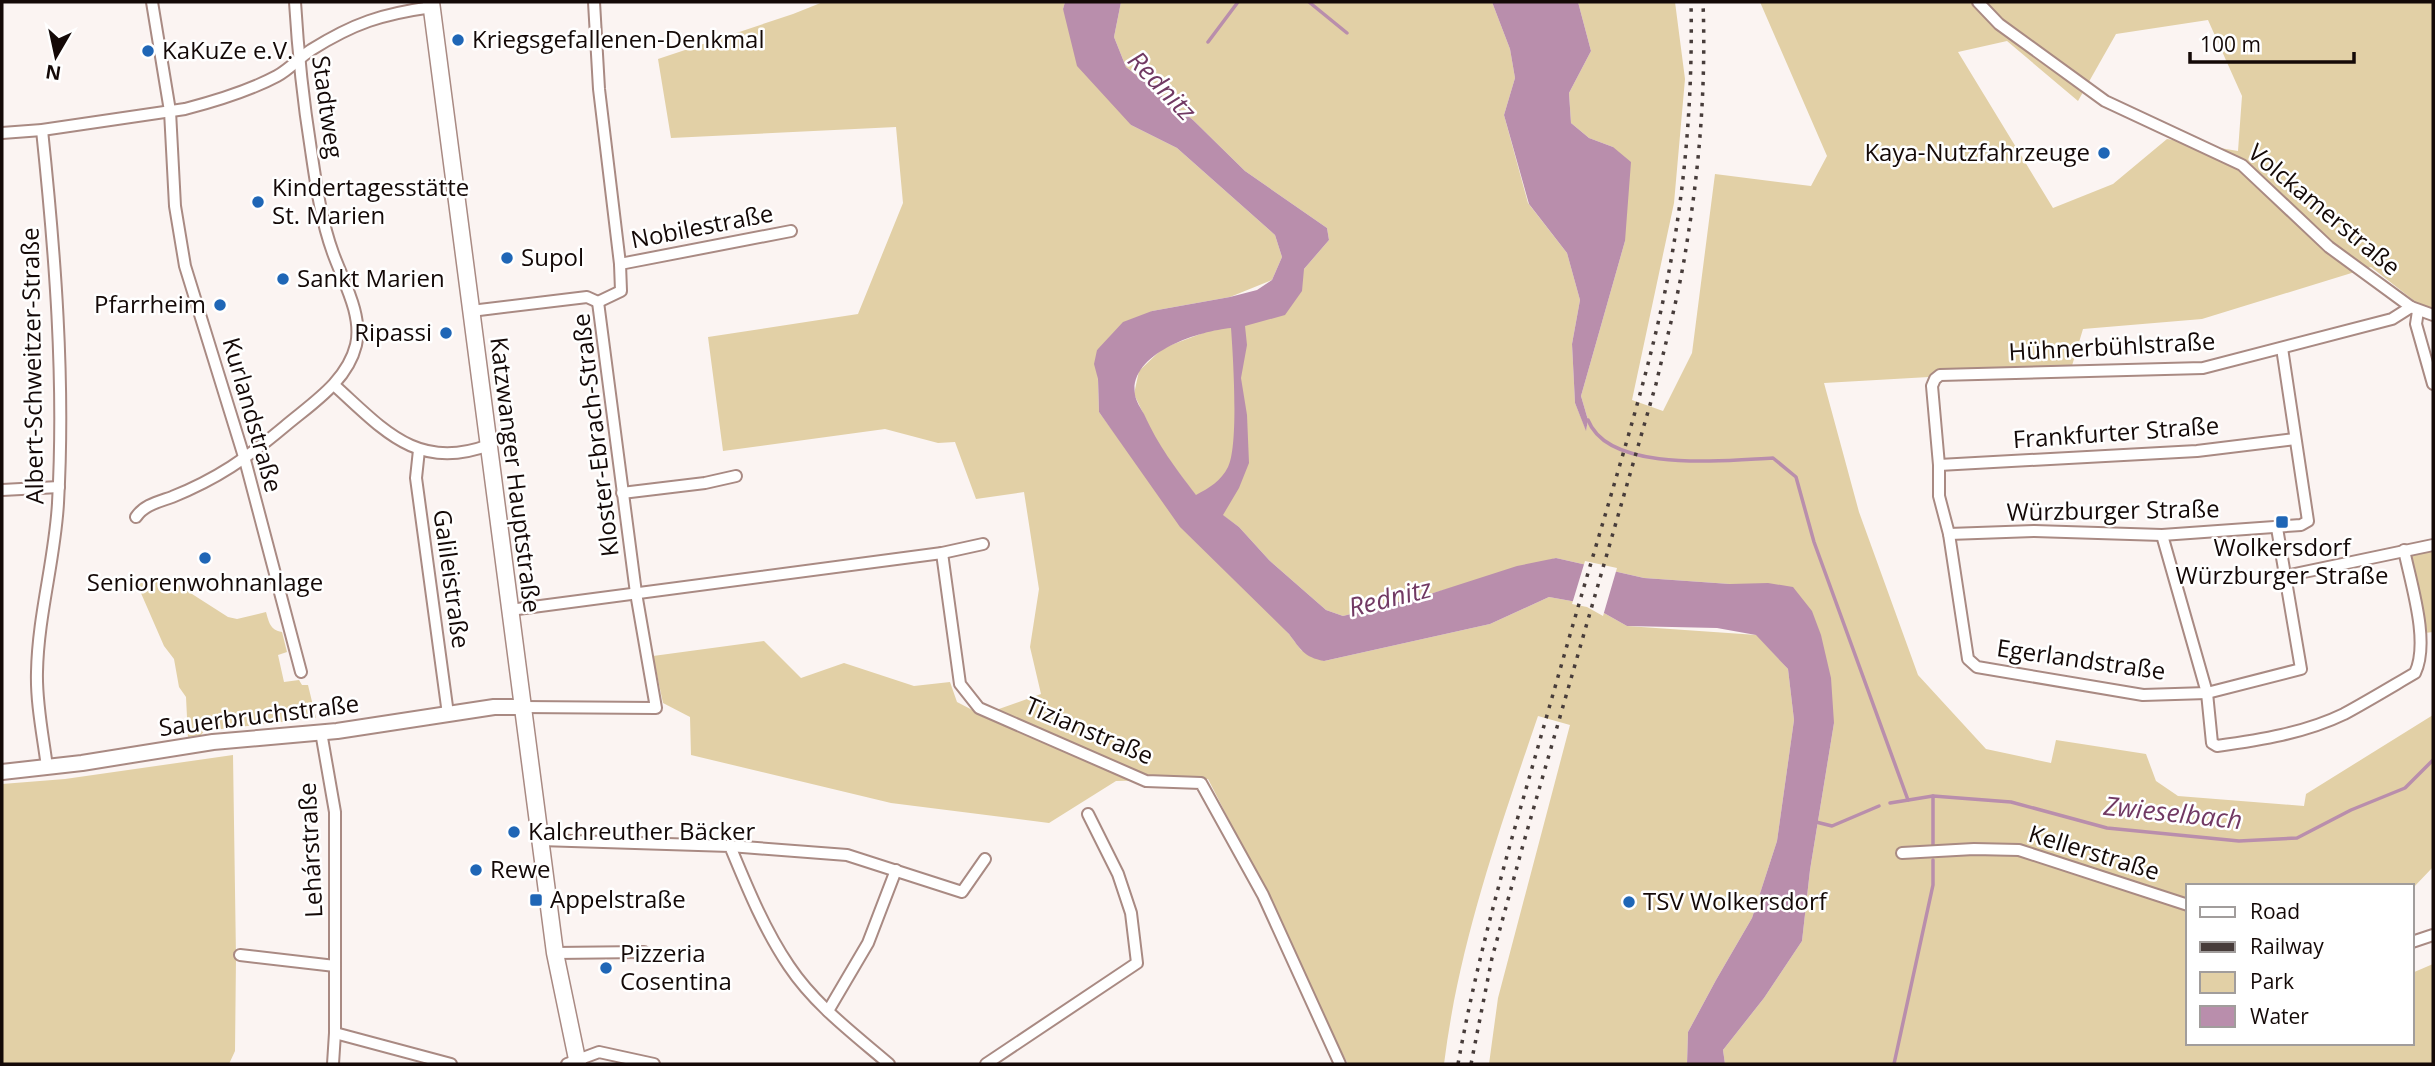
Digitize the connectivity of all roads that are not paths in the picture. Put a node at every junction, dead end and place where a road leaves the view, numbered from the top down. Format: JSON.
{"nodes":[{"id":1,"x":152,"y":2,"type":"edge"},
{"id":2,"x":295,"y":2,"type":"edge"},
{"id":3,"x":594,"y":2,"type":"edge"},
{"id":4,"x":1978,"y":2,"type":"edge"},
{"id":5,"x":432,"y":4,"type":"edge"},
{"id":6,"x":298,"y":61,"type":"junction"},
{"id":7,"x":170,"y":111,"type":"junction"},
{"id":8,"x":42,"y":130,"type":"junction"},
{"id":9,"x":2,"y":133,"type":"edge"},
{"id":10,"x":791,"y":231,"type":"dead end"},
{"id":11,"x":620,"y":264,"type":"junction"},
{"id":12,"x":598,"y":302,"type":"junction"},
{"id":13,"x":2414,"y":309,"type":"junction"},
{"id":14,"x":471,"y":311,"type":"junction"},
{"id":15,"x":2433,"y":315,"type":"edge"},
{"id":16,"x":2282,"y":348,"type":"junction"},
{"id":17,"x":2433,"y":384,"type":"edge"},
{"id":18,"x":334,"y":385,"type":"junction"},
{"id":19,"x":2295,"y":439,"type":"junction"},
{"id":20,"x":489,"y":445,"type":"junction"},
{"id":21,"x":419,"y":450,"type":"junction"},
{"id":22,"x":245,"y":460,"type":"junction"},
{"id":23,"x":1939,"y":465,"type":"junction"},
{"id":24,"x":736,"y":476,"type":"dead end"},
{"id":25,"x":59,"y":487,"type":"junction"},
{"id":26,"x":2,"y":490,"type":"edge"},
{"id":27,"x":622,"y":493,"type":"junction"},
{"id":28,"x":136,"y":517,"type":"dead end"},
{"id":29,"x":2277,"y":528,"type":"junction"},
{"id":30,"x":1949,"y":534,"type":"junction"},
{"id":31,"x":2162,"y":535,"type":"junction"},
{"id":32,"x":983,"y":544,"type":"dead end"},
{"id":33,"x":2433,"y":545,"type":"edge"},
{"id":34,"x":2404,"y":550,"type":"junction"},
{"id":35,"x":943,"y":554,"type":"junction"},
{"id":36,"x":2285,"y":576,"type":"junction"},
{"id":37,"x":636,"y":593,"type":"junction"},
{"id":38,"x":510,"y":610,"type":"junction"},
{"id":39,"x":2433,"y":633,"type":"edge"},
{"id":40,"x":2420,"y":636,"type":"junction"},
{"id":41,"x":300,"y":672,"type":"dead end"},
{"id":42,"x":2207,"y":693,"type":"junction"},
{"id":43,"x":522,"y":707,"type":"junction"},
{"id":44,"x":447,"y":714,"type":"junction"},
{"id":45,"x":321,"y":732,"type":"junction"},
{"id":46,"x":47,"y":767,"type":"junction"},
{"id":47,"x":2,"y":772,"type":"edge"},
{"id":48,"x":1088,"y":814,"type":"dead end"},
{"id":49,"x":540,"y":840,"type":"junction"},
{"id":50,"x":730,"y":846,"type":"junction"},
{"id":51,"x":1902,"y":853,"type":"dead end"},
{"id":52,"x":985,"y":859,"type":"dead end"},
{"id":53,"x":896,"y":870,"type":"junction"},
{"id":54,"x":2186,"y":904,"type":"edge"},
{"id":55,"x":2433,"y":935,"type":"edge"},
{"id":56,"x":2414,"y":941,"type":"edge"},
{"id":57,"x":644,"y":952,"type":"dead end"},
{"id":58,"x":555,"y":953,"type":"junction"},
{"id":59,"x":240,"y":955,"type":"dead end"},
{"id":60,"x":335,"y":966,"type":"junction"},
{"id":61,"x":828,"y":1011,"type":"junction"},
{"id":62,"x":335,"y":1033,"type":"junction"},
{"id":63,"x":574,"y":1063,"type":"edge"},
{"id":64,"x":333,"y":1064,"type":"edge"},
{"id":65,"x":451,"y":1064,"type":"edge"},
{"id":66,"x":654,"y":1064,"type":"edge"},
{"id":67,"x":889,"y":1064,"type":"edge"},
{"id":68,"x":986,"y":1064,"type":"edge"},
{"id":69,"x":1340,"y":1064,"type":"edge"}],
"edges":[{"from":1,"to":7,"type":"street","name":"Kurlandstraße"},
{"from":2,"to":6,"type":"street","name":"Stadtweg"},
{"from":3,"to":11,"type":"street","name":"Kloster-Ebrach-Straße"},
{"from":4,"to":13,"type":"street","name":"Volckamerstraße"},
{"from":5,"to":6,"type":"street"},
{"from":5,"to":14,"type":"main road","name":"Katzwanger Hauptstraße"},
{"from":6,"to":7,"type":"street"},
{"from":6,"to":18,"type":"street","name":"Stadtweg"},
{"from":7,"to":8,"type":"street"},
{"from":7,"to":22,"type":"street","name":"Kurlandstraße"},
{"from":8,"to":9,"type":"street"},
{"from":8,"to":25,"type":"street","name":"Albert-Schweitzer-Straße"},
{"from":10,"to":11,"type":"street","name":"Nobilestraße"},
{"from":11,"to":12,"type":"street","name":"Kloster-Ebrach-Straße"},
{"from":12,"to":14,"type":"street"},
{"from":12,"to":27,"type":"street","name":"Kloster-Ebrach-Straße"},
{"from":13,"to":15,"type":"street","name":"Volckamerstraße"},
{"from":13,"to":16,"type":"street","name":"Hühnerbühlstraße"},
{"from":13,"to":17,"type":"street"},
{"from":14,"to":20,"type":"main road","name":"Katzwanger Hauptstraße"},
{"from":16,"to":19,"type":"street"},
{"from":16,"to":23,"type":"street","name":"Hühnerbühlstraße"},
{"from":18,"to":21,"type":"street"},
{"from":18,"to":22,"type":"street","name":"Stadtweg"},
{"from":19,"to":23,"type":"street","name":"Frankfurter Straße"},
{"from":19,"to":29,"type":"street","name":"Würzburger Straße"},
{"from":20,"to":21,"type":"street"},
{"from":20,"to":38,"type":"main road","name":"Katzwanger Hauptstraße"},
{"from":21,"to":44,"type":"street","name":"Galileistraße"},
{"from":22,"to":28,"type":"street","name":"Stadtweg"},
{"from":22,"to":41,"type":"street","name":"Kurlandstraße"},
{"from":23,"to":30,"type":"street"},
{"from":24,"to":27,"type":"street"},
{"from":25,"to":26,"type":"street"},
{"from":25,"to":46,"type":"street","name":"Albert-Schweitzer-Straße"},
{"from":27,"to":37,"type":"street","name":"Kloster-Ebrach-Straße"},
{"from":29,"to":31,"type":"street","name":"Würzburger Straße"},
{"from":29,"to":36,"type":"street"},
{"from":30,"to":31,"type":"street","name":"Würzburger Straße"},
{"from":30,"to":42,"type":"street","name":"Egerlandstraße"},
{"from":31,"to":42,"type":"street"},
{"from":32,"to":35,"type":"street"},
{"from":33,"to":34,"type":"street"},
{"from":34,"to":36,"type":"street"},
{"from":34,"to":40,"type":"street"},
{"from":35,"to":37,"type":"street"},
{"from":35,"to":69,"type":"street","name":"Tizianstraße"},
{"from":36,"to":42,"type":"street","name":"Egerlandstraße"},
{"from":37,"to":38,"type":"street"},
{"from":37,"to":43,"type":"street","name":"Kloster-Ebrach-Straße"},
{"from":38,"to":43,"type":"main road","name":"Katzwanger Hauptstraße"},
{"from":39,"to":40,"type":"street"},
{"from":40,"to":42,"type":"street"},
{"from":43,"to":44,"type":"street","name":"Sauerbruchstraße"},
{"from":43,"to":49,"type":"main road","name":"Katzwanger Hauptstraße"},
{"from":44,"to":45,"type":"street","name":"Sauerbruchstraße"},
{"from":45,"to":46,"type":"street","name":"Sauerbruchstraße"},
{"from":45,"to":60,"type":"street","name":"Lehárstraße"},
{"from":46,"to":47,"type":"street","name":"Sauerbruchstraße"},
{"from":48,"to":68,"type":"street"},
{"from":49,"to":50,"type":"street"},
{"from":49,"to":58,"type":"main road","name":"Katzwanger Hauptstraße"},
{"from":50,"to":53,"type":"street"},
{"from":50,"to":61,"type":"street"},
{"from":51,"to":54,"type":"street","name":"Kellerstraße"},
{"from":52,"to":53,"type":"street"},
{"from":53,"to":61,"type":"street"},
{"from":55,"to":56,"type":"street"},
{"from":57,"to":58,"type":"street"},
{"from":58,"to":63,"type":"main road","name":"Katzwanger Hauptstraße"},
{"from":59,"to":60,"type":"street"},
{"from":60,"to":62,"type":"street","name":"Lehárstraße"},
{"from":61,"to":67,"type":"street"},
{"from":62,"to":64,"type":"street","name":"Lehárstraße"},
{"from":62,"to":65,"type":"street"},
{"from":63,"to":66,"type":"street"}]}
